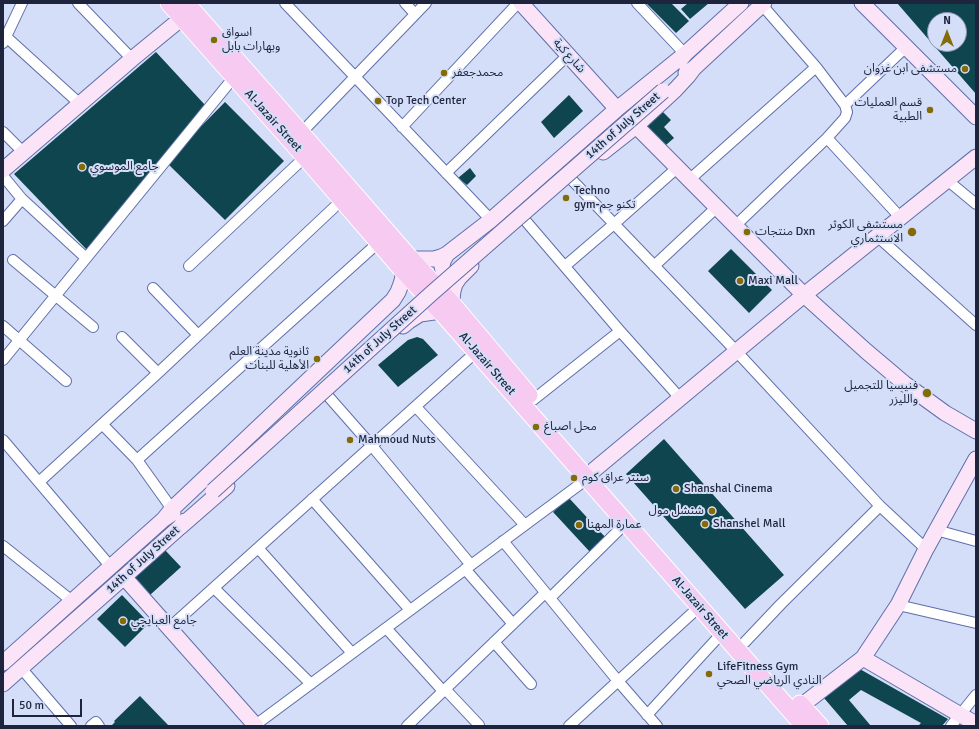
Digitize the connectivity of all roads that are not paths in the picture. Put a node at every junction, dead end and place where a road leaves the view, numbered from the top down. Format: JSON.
{"nodes":[{"id":1,"x":22,"y":3,"type":"edge"},
{"id":2,"x":78,"y":3,"type":"edge"},
{"id":3,"x":169,"y":3,"type":"edge"},
{"id":4,"x":285,"y":3,"type":"edge"},
{"id":5,"x":405,"y":3,"type":"edge"},
{"id":6,"x":426,"y":3,"type":"edge"},
{"id":7,"x":520,"y":3,"type":"edge"},
{"id":8,"x":637,"y":3,"type":"edge"},
{"id":9,"x":862,"y":3,"type":"edge"},
{"id":10,"x":763,"y":4,"type":"edge"},
{"id":11,"x":733,"y":5,"type":"edge"},
{"id":12,"x":191,"y":9,"type":"edge"},
{"id":13,"x":415,"y":14,"type":"junction"},
{"id":14,"x":4,"y":38,"type":"edge"},
{"id":15,"x":906,"y":47,"type":"junction"},
{"id":16,"x":685,"y":54,"type":"junction"},
{"id":17,"x":568,"y":55,"type":"junction"},
{"id":18,"x":132,"y":59,"type":"junction"},
{"id":19,"x":816,"y":67,"type":"junction"},
{"id":20,"x":694,"y":68,"type":"junction"},
{"id":21,"x":234,"y":77,"type":"junction"},
{"id":22,"x":355,"y":77,"type":"junction"},
{"id":23,"x":660,"y":88,"type":"junction"},
{"id":24,"x":80,"y":104,"type":"junction"},
{"id":25,"x":845,"y":105,"type":"junction"},
{"id":26,"x":618,"y":109,"type":"junction"},
{"id":27,"x":976,"y":117,"type":"edge"},
{"id":28,"x":636,"y":126,"type":"junction"},
{"id":29,"x":402,"y":127,"type":"junction"},
{"id":30,"x":3,"y":132,"type":"edge"},
{"id":31,"x":301,"y":133,"type":"junction"},
{"id":32,"x":827,"y":138,"type":"junction"},
{"id":33,"x":23,"y":152,"type":"junction"},
{"id":34,"x":305,"y":157,"type":"junction"},
{"id":35,"x":976,"y":157,"type":"edge"},
{"id":36,"x":677,"y":168,"type":"junction"},
{"id":37,"x":3,"y":170,"type":"edge"},
{"id":38,"x":446,"y":173,"type":"junction"},
{"id":39,"x":3,"y":176,"type":"edge"},
{"id":40,"x":571,"y":179,"type":"junction"},
{"id":41,"x":689,"y":180,"type":"junction"},
{"id":42,"x":947,"y":180,"type":"junction"},
{"id":43,"x":22,"y":199,"type":"junction"},
{"id":44,"x":342,"y":200,"type":"junction"},
{"id":45,"x":976,"y":204,"type":"edge"},
{"id":46,"x":717,"y":208,"type":"junction"},
{"id":47,"x":900,"y":217,"type":"junction"},
{"id":48,"x":524,"y":219,"type":"junction"},
{"id":49,"x":491,"y":220,"type":"junction"},
{"id":50,"x":3,"y":221,"type":"edge"},
{"id":51,"x":614,"y":224,"type":"junction"},
{"id":52,"x":735,"y":226,"type":"junction"},
{"id":53,"x":877,"y":236,"type":"junction"},
{"id":54,"x":379,"y":242,"type":"junction"},
{"id":55,"x":447,"y":254,"type":"junction"},
{"id":56,"x":86,"y":258,"type":"junction"},
{"id":57,"x":13,"y":260,"type":"dead end"},
{"id":58,"x":404,"y":261,"type":"junction"},
{"id":59,"x":189,"y":266,"type":"dead end"},
{"id":60,"x":565,"y":266,"type":"junction"},
{"id":61,"x":654,"y":266,"type":"junction"},
{"id":62,"x":464,"y":272,"type":"junction"},
{"id":63,"x":153,"y":288,"type":"dead end"},
{"id":64,"x":804,"y":295,"type":"junction"},
{"id":65,"x":55,"y":296,"type":"junction"},
{"id":66,"x":389,"y":304,"type":"junction"},
{"id":67,"x":448,"y":310,"type":"junction"},
{"id":68,"x":409,"y":321,"type":"junction"},
{"id":69,"x":976,"y":325,"type":"edge"},
{"id":70,"x":3,"y":326,"type":"edge"},
{"id":71,"x":93,"y":328,"type":"dead end"},
{"id":72,"x":620,"y":331,"type":"junction"},
{"id":73,"x":198,"y":335,"type":"junction"},
{"id":74,"x":122,"y":336,"type":"dead end"},
{"id":75,"x":19,"y":340,"type":"junction"},
{"id":76,"x":476,"y":352,"type":"junction"},
{"id":77,"x":737,"y":352,"type":"junction"},
{"id":78,"x":3,"y":360,"type":"edge"},
{"id":79,"x":158,"y":373,"type":"junction"},
{"id":80,"x":66,"y":381,"type":"dead end"},
{"id":81,"x":328,"y":396,"type":"junction"},
{"id":82,"x":680,"y":398,"type":"junction"},
{"id":83,"x":533,"y":400,"type":"junction"},
{"id":84,"x":416,"y":407,"type":"junction"},
{"id":85,"x":102,"y":424,"type":"junction"},
{"id":86,"x":976,"y":431,"type":"edge"},
{"id":87,"x":3,"y":440,"type":"edge"},
{"id":88,"x":372,"y":446,"type":"junction"},
{"id":89,"x":976,"y":459,"type":"edge"},
{"id":90,"x":137,"y":460,"type":"junction"},
{"id":91,"x":591,"y":475,"type":"junction"},
{"id":92,"x":39,"y":482,"type":"junction"},
{"id":93,"x":210,"y":488,"type":"junction"},
{"id":94,"x":312,"y":499,"type":"junction"},
{"id":95,"x":880,"y":506,"type":"junction"},
{"id":96,"x":168,"y":514,"type":"junction"},
{"id":97,"x":626,"y":523,"type":"junction"},
{"id":98,"x":525,"y":525,"type":"junction"},
{"id":99,"x":180,"y":528,"type":"junction"},
{"id":100,"x":936,"y":530,"type":"junction"},
{"id":101,"x":503,"y":541,"type":"junction"},
{"id":102,"x":976,"y":541,"type":"edge"},
{"id":103,"x":3,"y":546,"type":"edge"},
{"id":104,"x":258,"y":548,"type":"junction"},
{"id":105,"x":926,"y":549,"type":"junction"},
{"id":106,"x":111,"y":567,"type":"junction"},
{"id":107,"x":468,"y":567,"type":"junction"},
{"id":108,"x":124,"y":577,"type":"junction"},
{"id":109,"x":214,"y":588,"type":"junction"},
{"id":110,"x":548,"y":595,"type":"junction"},
{"id":111,"x":72,"y":602,"type":"junction"},
{"id":112,"x":898,"y":605,"type":"junction"},
{"id":113,"x":699,"y":607,"type":"junction"},
{"id":114,"x":410,"y":610,"type":"junction"},
{"id":115,"x":976,"y":623,"type":"edge"},
{"id":116,"x":513,"y":624,"type":"junction"},
{"id":117,"x":169,"y":628,"type":"junction"},
{"id":118,"x":386,"y":628,"type":"junction"},
{"id":119,"x":722,"y":633,"type":"junction"},
{"id":120,"x":494,"y":642,"type":"junction"},
{"id":121,"x":745,"y":642,"type":"junction"},
{"id":122,"x":352,"y":653,"type":"junction"},
{"id":123,"x":863,"y":658,"type":"junction"},
{"id":124,"x":3,"y":664,"type":"edge"},
{"id":125,"x":20,"y":668,"type":"junction"},
{"id":126,"x":618,"y":681,"type":"junction"},
{"id":127,"x":3,"y":684,"type":"edge"},
{"id":128,"x":311,"y":684,"type":"junction"},
{"id":129,"x":531,"y":684,"type":"dead end"},
{"id":130,"x":444,"y":690,"type":"junction"},
{"id":131,"x":976,"y":695,"type":"edge"},
{"id":132,"x":801,"y":706,"type":"junction"},
{"id":133,"x":647,"y":715,"type":"junction"},
{"id":134,"x":956,"y":721,"type":"edge"},
{"id":135,"x":976,"y":724,"type":"edge"},
{"id":136,"x":479,"y":725,"type":"edge"},
{"id":137,"x":71,"y":726,"type":"edge"},
{"id":138,"x":91,"y":726,"type":"edge"},
{"id":139,"x":99,"y":726,"type":"edge"},
{"id":140,"x":255,"y":726,"type":"edge"},
{"id":141,"x":407,"y":726,"type":"edge"},
{"id":142,"x":569,"y":726,"type":"edge"},
{"id":143,"x":657,"y":726,"type":"edge"},
{"id":144,"x":804,"y":726,"type":"edge"},
{"id":145,"x":820,"y":726,"type":"edge"}],
"edges":[{"from":1,"to":14,"type":"street"},
{"from":2,"to":18,"type":"street"},
{"from":3,"to":12,"type":"main road","name":"Al-Jazair Street"},
{"from":4,"to":22,"type":"street"},
{"from":5,"to":13,"type":"street"},
{"from":6,"to":13,"type":"street"},
{"from":7,"to":17,"type":"main road","name":"شارع كية"},
{"from":7,"to":29,"type":"street"},
{"from":8,"to":16,"type":"street"},
{"from":9,"to":15,"type":"main road"},
{"from":10,"to":19,"type":"street"},
{"from":10,"to":20,"type":"main road","name":"14th of July Street"},
{"from":11,"to":16,"type":"main road","name":"14th of July Street"},
{"from":12,"to":18,"type":"main road"},
{"from":12,"to":21,"type":"main road","name":"Al-Jazair Street"},
{"from":12,"to":31,"type":"main road","name":"Al-Jazair Street"},
{"from":13,"to":22,"type":"street"},
{"from":14,"to":24,"type":"street"},
{"from":15,"to":25,"type":"street"},
{"from":15,"to":27,"type":"main road"},
{"from":16,"to":23,"type":"main road","name":"14th of July Street"},
{"from":16,"to":26,"type":"main road"},
{"from":17,"to":26,"type":"main road","name":"شارع كية"},
{"from":17,"to":38,"type":"street"},
{"from":18,"to":24,"type":"main road"},
{"from":19,"to":25,"type":"street"},
{"from":19,"to":41,"type":"street"},
{"from":20,"to":23,"type":"main road","name":"14th of July Street"},
{"from":20,"to":28,"type":"main road"},
{"from":21,"to":34,"type":"main road","name":"Al-Jazair Street"},
{"from":21,"to":56,"type":"street"},
{"from":22,"to":29,"type":"street"},
{"from":22,"to":31,"type":"street"},
{"from":23,"to":93,"type":"main road","name":"14th of July Street"},
{"from":24,"to":33,"type":"main road"},
{"from":25,"to":32,"type":"street"},
{"from":26,"to":49,"type":"main road"},
{"from":28,"to":36,"type":"main road"},
{"from":28,"to":40,"type":"main road"},
{"from":29,"to":38,"type":"street"},
{"from":30,"to":33,"type":"street"},
{"from":31,"to":58,"type":"main road","name":"Al-Jazair Street"},
{"from":32,"to":47,"type":"street"},
{"from":32,"to":52,"type":"street"},
{"from":33,"to":37,"type":"main road"},
{"from":34,"to":44,"type":"main road","name":"Al-Jazair Street"},
{"from":34,"to":59,"type":"street"},
{"from":35,"to":42,"type":"main road"},
{"from":36,"to":41,"type":"main road"},
{"from":36,"to":51,"type":"street"},
{"from":38,"to":49,"type":"street"},
{"from":39,"to":43,"type":"street"},
{"from":40,"to":48,"type":"main road"},
{"from":40,"to":51,"type":"street"},
{"from":41,"to":46,"type":"main road"},
{"from":42,"to":45,"type":"street"},
{"from":42,"to":47,"type":"main road"},
{"from":43,"to":50,"type":"street"},
{"from":43,"to":56,"type":"street"},
{"from":44,"to":54,"type":"main road","name":"Al-Jazair Street"},
{"from":44,"to":73,"type":"street"},
{"from":46,"to":52,"type":"main road"},
{"from":46,"to":61,"type":"street"},
{"from":47,"to":53,"type":"main road"},
{"from":48,"to":60,"type":"street"},
{"from":48,"to":62,"type":"main road"},
{"from":49,"to":55,"type":"main road"},
{"from":51,"to":60,"type":"street"},
{"from":51,"to":61,"type":"street"},
{"from":52,"to":64,"type":"main road"},
{"from":53,"to":64,"type":"main road"},
{"from":53,"to":69,"type":"street"},
{"from":54,"to":58,"type":"main road","name":"Al-Jazair Street"},
{"from":54,"to":90,"type":"street"},
{"from":55,"to":58,"type":"main road"},
{"from":55,"to":62,"type":"main road"},
{"from":56,"to":65,"type":"street"},
{"from":57,"to":65,"type":"street"},
{"from":58,"to":66,"type":"main road"},
{"from":58,"to":67,"type":"main road","name":"Al-Jazair Street"},
{"from":60,"to":72,"type":"street"},
{"from":61,"to":77,"type":"street"},
{"from":62,"to":67,"type":"main road"},
{"from":63,"to":73,"type":"street"},
{"from":64,"to":77,"type":"main road"},
{"from":64,"to":86,"type":"main road"},
{"from":65,"to":71,"type":"street"},
{"from":65,"to":75,"type":"street"},
{"from":66,"to":68,"type":"main road"},
{"from":66,"to":96,"type":"main road"},
{"from":67,"to":68,"type":"main road"},
{"from":67,"to":76,"type":"main road","name":"Al-Jazair Street"},
{"from":67,"to":83,"type":"main road","name":"Al-Jazair Street"},
{"from":68,"to":81,"type":"main road"},
{"from":70,"to":75,"type":"street"},
{"from":72,"to":82,"type":"street"},
{"from":72,"to":83,"type":"street"},
{"from":73,"to":79,"type":"street"},
{"from":74,"to":79,"type":"street"},
{"from":75,"to":78,"type":"street"},
{"from":75,"to":80,"type":"street"},
{"from":76,"to":84,"type":"street"},
{"from":76,"to":91,"type":"main road","name":"Al-Jazair Street"},
{"from":77,"to":82,"type":"main road"},
{"from":77,"to":95,"type":"street"},
{"from":79,"to":85,"type":"street"},
{"from":81,"to":88,"type":"street"},
{"from":81,"to":99,"type":"main road"},
{"from":82,"to":91,"type":"main road"},
{"from":83,"to":91,"type":"main road","name":"Al-Jazair Street"},
{"from":84,"to":88,"type":"street"},
{"from":84,"to":98,"type":"street"},
{"from":85,"to":90,"type":"street"},
{"from":85,"to":92,"type":"street"},
{"from":87,"to":92,"type":"street"},
{"from":88,"to":94,"type":"street"},
{"from":88,"to":107,"type":"street"},
{"from":89,"to":100,"type":"main road"},
{"from":90,"to":96,"type":"street"},
{"from":91,"to":97,"type":"main road","name":"Al-Jazair Street"},
{"from":91,"to":98,"type":"street"},
{"from":91,"to":121,"type":"main road","name":"Al-Jazair Street"},
{"from":92,"to":106,"type":"street"},
{"from":93,"to":96,"type":"main road","name":"14th of July Street"},
{"from":93,"to":99,"type":"main road","name":"14th of July Street"},
{"from":94,"to":104,"type":"street"},
{"from":94,"to":114,"type":"street"},
{"from":95,"to":105,"type":"street"},
{"from":95,"to":121,"type":"street"},
{"from":96,"to":106,"type":"main road","name":"14th of July Street"},
{"from":97,"to":110,"type":"street"},
{"from":97,"to":113,"type":"main road","name":"Al-Jazair Street"},
{"from":98,"to":101,"type":"street"},
{"from":99,"to":108,"type":"main road","name":"14th of July Street"},
{"from":100,"to":102,"type":"street"},
{"from":100,"to":105,"type":"main road"},
{"from":101,"to":107,"type":"street"},
{"from":101,"to":110,"type":"street"},
{"from":103,"to":111,"type":"street"},
{"from":104,"to":109,"type":"street"},
{"from":104,"to":122,"type":"street"},
{"from":105,"to":112,"type":"main road"},
{"from":106,"to":111,"type":"main road","name":"14th of July Street"},
{"from":107,"to":114,"type":"street"},
{"from":107,"to":116,"type":"street"},
{"from":108,"to":117,"type":"main road"},
{"from":108,"to":125,"type":"main road","name":"14th of July Street"},
{"from":109,"to":117,"type":"street"},
{"from":109,"to":128,"type":"street"},
{"from":110,"to":116,"type":"street"},
{"from":110,"to":126,"type":"street"},
{"from":111,"to":124,"type":"main road","name":"14th of July Street"},
{"from":112,"to":115,"type":"street"},
{"from":112,"to":123,"type":"main road"},
{"from":113,"to":119,"type":"main road","name":"Al-Jazair Street"},
{"from":113,"to":126,"type":"street"},
{"from":114,"to":118,"type":"street"},
{"from":116,"to":120,"type":"street"},
{"from":117,"to":140,"type":"main road"},
{"from":118,"to":122,"type":"street"},
{"from":118,"to":130,"type":"street"},
{"from":119,"to":133,"type":"street"},
{"from":119,"to":144,"type":"main road","name":"Al-Jazair Street"},
{"from":120,"to":129,"type":"street"},
{"from":120,"to":130,"type":"street"},
{"from":121,"to":132,"type":"main road","name":"Al-Jazair Street"},
{"from":122,"to":128,"type":"street"},
{"from":123,"to":132,"type":"main road"},
{"from":123,"to":134,"type":"main road"},
{"from":125,"to":127,"type":"main road","name":"14th of July Street"},
{"from":125,"to":137,"type":"street"},
{"from":126,"to":133,"type":"street"},
{"from":126,"to":142,"type":"street"},
{"from":128,"to":140,"type":"street"},
{"from":130,"to":136,"type":"street"},
{"from":130,"to":141,"type":"street"},
{"from":131,"to":134,"type":"street"},
{"from":132,"to":145,"type":"main road","name":"Al-Jazair Street"},
{"from":133,"to":143,"type":"street"},
{"from":134,"to":135,"type":"main road"},
{"from":138,"to":139,"type":"street"}]}
